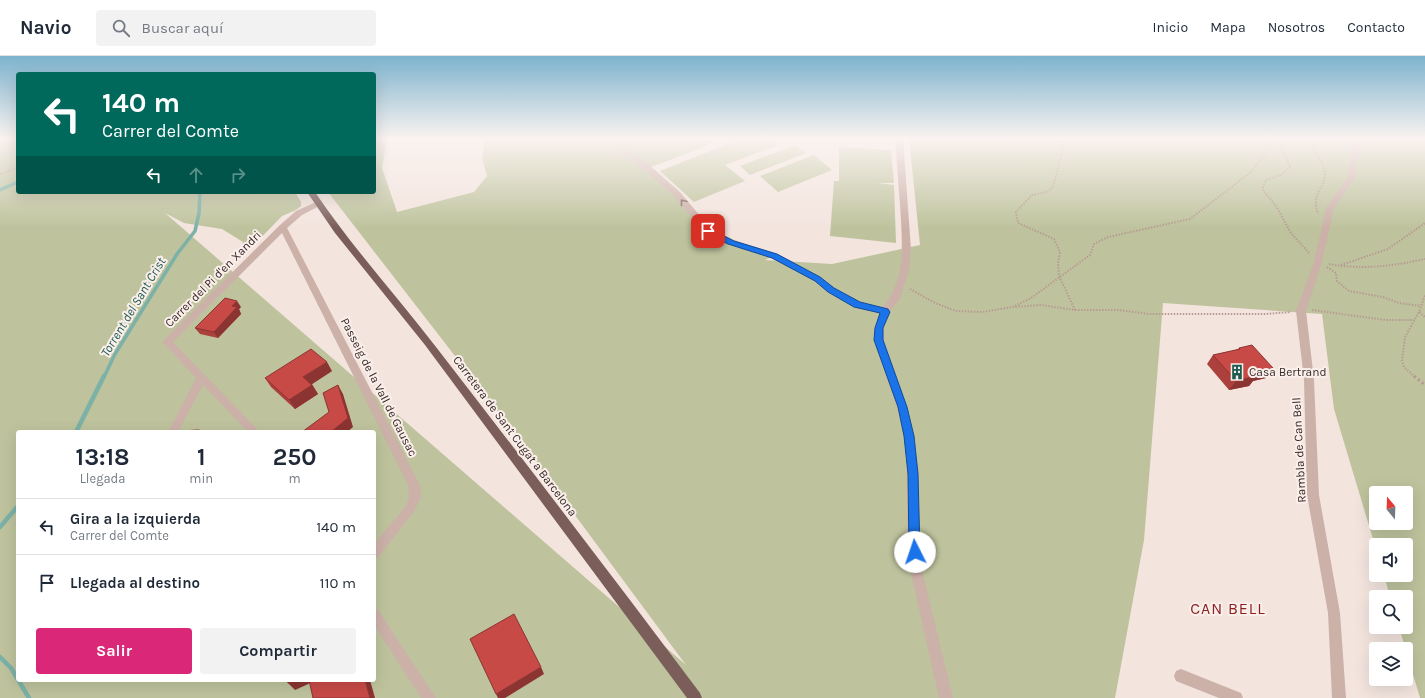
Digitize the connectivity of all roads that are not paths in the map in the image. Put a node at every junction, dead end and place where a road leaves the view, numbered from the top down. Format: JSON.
{"nodes":[{"id":1,"x":647,"y":168,"type":"edge"},
{"id":2,"x":901,"y":168,"type":"edge"},
{"id":3,"x":1353,"y":168,"type":"edge"},
{"id":4,"x":312,"y":194,"type":"edge"},
{"id":5,"x":319,"y":204,"type":"junction"},
{"id":6,"x":283,"y":227,"type":"junction"},
{"id":7,"x":885,"y":312,"type":"junction"},
{"id":8,"x":202,"y":377,"type":"junction"},
{"id":9,"x":174,"y":430,"type":"edge"},
{"id":10,"x":253,"y":430,"type":"edge"},
{"id":11,"x":376,"y":551,"type":"edge"},
{"id":12,"x":376,"y":617,"type":"edge"},
{"id":13,"x":1181,"y":676,"type":"dead end"},
{"id":14,"x":429,"y":698,"type":"edge"},
{"id":15,"x":695,"y":698,"type":"edge"},
{"id":16,"x":946,"y":698,"type":"edge"},
{"id":17,"x":1236,"y":698,"type":"edge"},
{"id":18,"x":1340,"y":698,"type":"edge"}],
"edges":[{"from":7,"to":1,"type":"street","one_way":true},
{"from":2,"to":7,"type":"street"},
{"from":3,"to":18,"type":"street","name":"Rambla de Can Bell"},
{"from":4,"to":5,"type":"main road","name":"Carretera de Sant Cugat a Barcelona"},
{"from":5,"to":6,"type":"street","name":"Carrer del Pi d'en Xandri"},
{"from":5,"to":15,"type":"main road","name":"Carretera de Sant Cugat a Barcelona"},
{"from":6,"to":8,"type":"street","name":"Carrer del Pi d'en Xandri"},
{"from":6,"to":11,"type":"street","name":"Passeig de la Vall de Gausac"},
{"from":7,"to":16,"type":"street"},
{"from":8,"to":9,"type":"street"},
{"from":8,"to":10,"type":"street","name":"Carrer del Pi d'en Xandri"},
{"from":12,"to":14,"type":"street"},
{"from":13,"to":17,"type":"street"}]}
